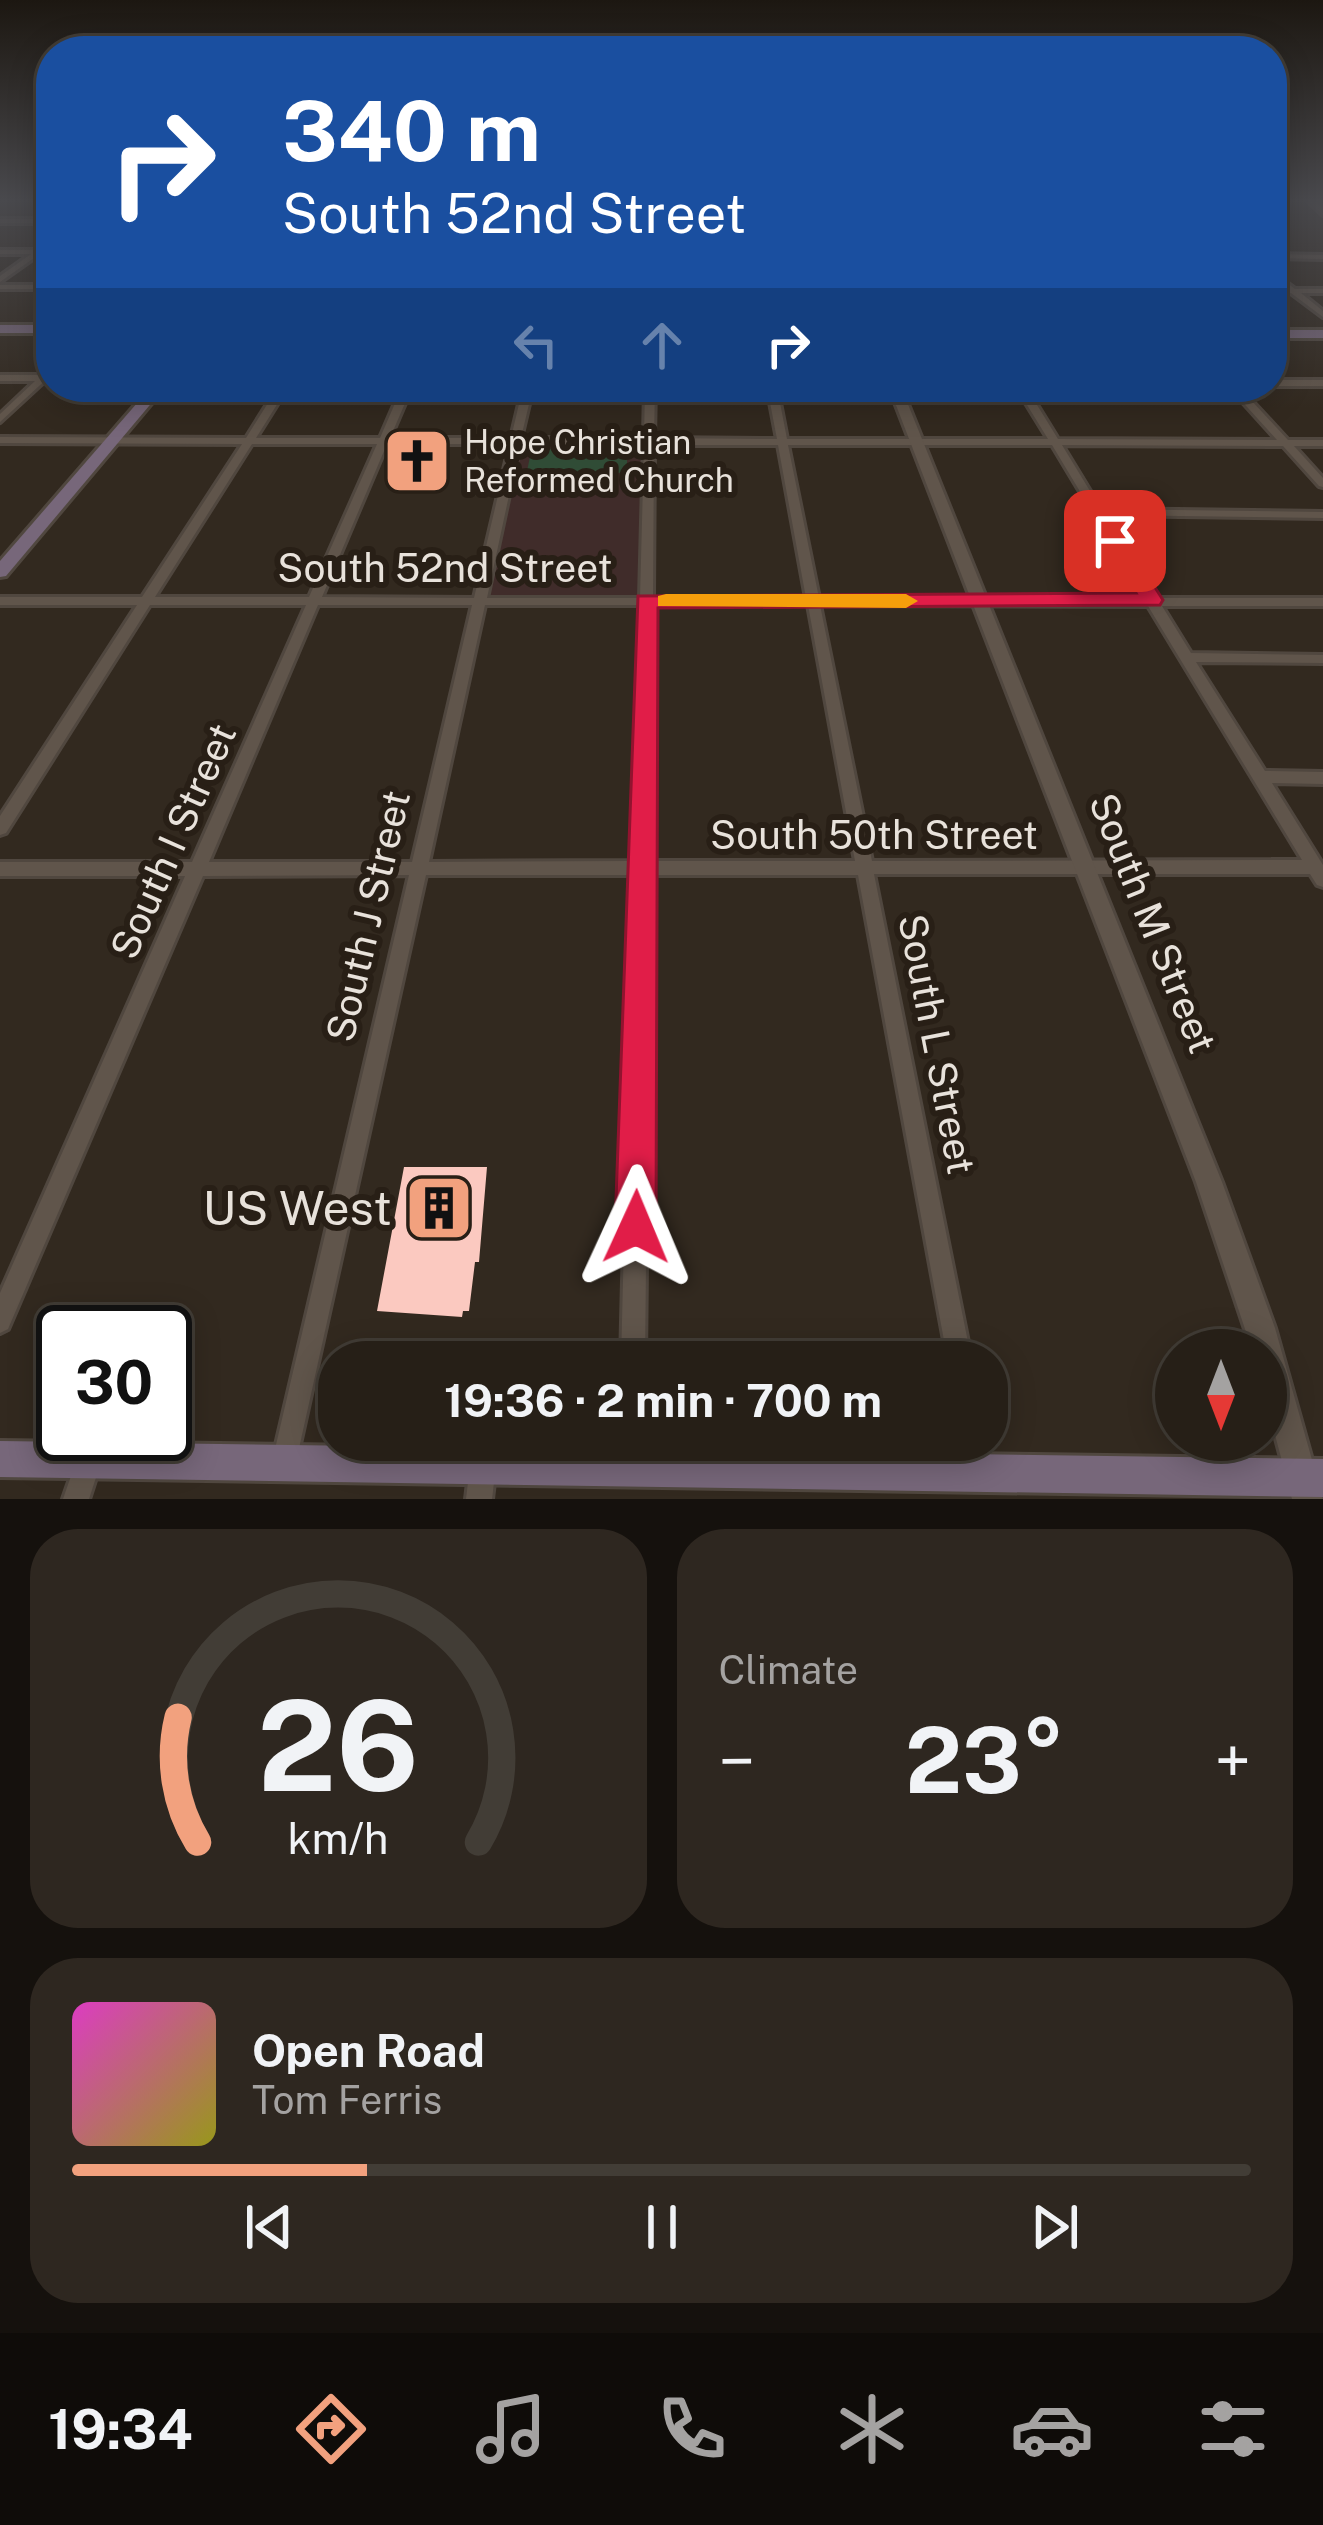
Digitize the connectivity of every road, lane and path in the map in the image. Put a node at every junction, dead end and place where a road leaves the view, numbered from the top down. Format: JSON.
{"nodes":[{"id":1,"x":0,"y":284,"type":"edge"},
{"id":2,"x":36,"y":286,"type":"edge"},
{"id":3,"x":1287,"y":286,"type":"edge"},
{"id":4,"x":1287,"y":291,"type":"edge"},
{"id":5,"x":1293,"y":291,"type":"junction"},
{"id":6,"x":1323,"y":292,"type":"edge"},
{"id":7,"x":1323,"y":315,"type":"edge"},
{"id":8,"x":0,"y":329,"type":"edge"},
{"id":9,"x":36,"y":329,"type":"edge"},
{"id":10,"x":1287,"y":334,"type":"edge"},
{"id":11,"x":1323,"y":334,"type":"edge"},
{"id":12,"x":36,"y":376,"type":"edge"},
{"id":13,"x":0,"y":378,"type":"edge"},
{"id":14,"x":1287,"y":383,"type":"edge"},
{"id":15,"x":1323,"y":383,"type":"edge"},
{"id":16,"x":36,"y":385,"type":"edge"},
{"id":17,"x":145,"y":402,"type":"edge"},
{"id":18,"x":273,"y":402,"type":"edge"},
{"id":19,"x":400,"y":402,"type":"edge"},
{"id":20,"x":525,"y":402,"type":"edge"},
{"id":21,"x":650,"y":402,"type":"edge"},
{"id":22,"x":775,"y":402,"type":"edge"},
{"id":23,"x":901,"y":402,"type":"edge"},
{"id":24,"x":1031,"y":402,"type":"edge"},
{"id":25,"x":1248,"y":402,"type":"edge"},
{"id":26,"x":0,"y":419,"type":"edge"},
{"id":27,"x":0,"y":440,"type":"edge"},
{"id":28,"x":113,"y":440,"type":"junction"},
{"id":29,"x":249,"y":440,"type":"junction"},
{"id":30,"x":384,"y":440,"type":"junction"},
{"id":31,"x":517,"y":440,"type":"junction"},
{"id":32,"x":649,"y":440,"type":"junction"},
{"id":33,"x":782,"y":440,"type":"junction"},
{"id":34,"x":916,"y":440,"type":"junction"},
{"id":35,"x":1054,"y":440,"type":"junction"},
{"id":36,"x":1285,"y":442,"type":"junction"},
{"id":37,"x":1323,"y":443,"type":"edge"},
{"id":38,"x":1323,"y":484,"type":"edge"},
{"id":39,"x":1097,"y":512,"type":"junction"},
{"id":40,"x":1323,"y":514,"type":"edge"},
{"id":41,"x":0,"y":572,"type":"edge"},
{"id":42,"x":1151,"y":600,"type":"junction"},
{"id":43,"x":0,"y":601,"type":"edge"},
{"id":44,"x":146,"y":601,"type":"junction"},
{"id":45,"x":314,"y":601,"type":"junction"},
{"id":46,"x":646,"y":601,"type":"junction"},
{"id":47,"x":813,"y":601,"type":"junction"},
{"id":48,"x":980,"y":601,"type":"junction"},
{"id":49,"x":481,"y":602,"type":"junction"},
{"id":50,"x":1323,"y":602,"type":"edge"},
{"id":51,"x":1186,"y":657,"type":"junction"},
{"id":52,"x":1323,"y":659,"type":"edge"},
{"id":53,"x":1260,"y":777,"type":"junction"},
{"id":54,"x":1323,"y":778,"type":"edge"},
{"id":55,"x":0,"y":829,"type":"edge"},
{"id":56,"x":642,"y":868,"type":"junction"},
{"id":57,"x":1086,"y":868,"type":"junction"},
{"id":58,"x":0,"y":869,"type":"edge"},
{"id":59,"x":418,"y":869,"type":"junction"},
{"id":60,"x":863,"y":869,"type":"junction"},
{"id":61,"x":196,"y":870,"type":"junction"},
{"id":62,"x":1319,"y":873,"type":"edge"},
{"id":63,"x":0,"y":1321,"type":"edge"},
{"id":64,"x":633,"y":1341,"type":"edge"},
{"id":65,"x":956,"y":1341,"type":"edge"},
{"id":66,"x":1008,"y":1458,"type":"edge"},
{"id":67,"x":0,"y":1459,"type":"edge"},
{"id":68,"x":36,"y":1459,"type":"edge"},
{"id":69,"x":89,"y":1461,"type":"edge"},
{"id":70,"x":187,"y":1461,"type":"edge"},
{"id":71,"x":590,"y":1461,"type":"edge"},
{"id":72,"x":695,"y":1461,"type":"edge"},
{"id":73,"x":959,"y":1461,"type":"edge"},
{"id":74,"x":285,"y":1462,"type":"junction"},
{"id":75,"x":481,"y":1482,"type":"edge"},
{"id":76,"x":884,"y":1485,"type":"edge"},
{"id":77,"x":1311,"y":1485,"type":"edge"},
{"id":78,"x":76,"y":1499,"type":"edge"}],
"edges":[{"from":1,"to":2,"type":"street"},
{"from":3,"to":5,"type":"street"},
{"from":4,"to":5,"type":"street"},
{"from":5,"to":6,"type":"street"},
{"from":5,"to":7,"type":"street"},
{"from":8,"to":9,"type":"main road"},
{"from":10,"to":11,"type":"main road"},
{"from":12,"to":13,"type":"street"},
{"from":14,"to":15,"type":"street"},
{"from":16,"to":26,"type":"street"},
{"from":17,"to":28,"type":"main road"},
{"from":18,"to":29,"type":"street"},
{"from":19,"to":30,"type":"street","name":"South I Street"},
{"from":20,"to":31,"type":"street","name":"South J Street"},
{"from":21,"to":32,"type":"street"},
{"from":22,"to":33,"type":"street","name":"South L Street"},
{"from":23,"to":34,"type":"street","name":"South M Street"},
{"from":24,"to":35,"type":"street"},
{"from":25,"to":36,"type":"street"},
{"from":27,"to":28,"type":"street"},
{"from":28,"to":29,"type":"street"},
{"from":28,"to":41,"type":"main road"},
{"from":29,"to":30,"type":"street"},
{"from":29,"to":44,"type":"street"},
{"from":30,"to":31,"type":"street"},
{"from":30,"to":45,"type":"street","name":"South I Street"},
{"from":31,"to":32,"type":"street"},
{"from":31,"to":49,"type":"street","name":"South J Street"},
{"from":32,"to":33,"type":"street"},
{"from":32,"to":46,"type":"street"},
{"from":33,"to":34,"type":"street"},
{"from":33,"to":47,"type":"street","name":"South L Street"},
{"from":34,"to":35,"type":"street"},
{"from":34,"to":48,"type":"street","name":"South M Street"},
{"from":35,"to":36,"type":"street"},
{"from":35,"to":39,"type":"street"},
{"from":36,"to":37,"type":"street"},
{"from":36,"to":38,"type":"street"},
{"from":39,"to":40,"type":"street"},
{"from":39,"to":42,"type":"street"},
{"from":42,"to":48,"type":"street","name":"South 52nd Street"},
{"from":42,"to":50,"type":"street","name":"South 52nd Street"},
{"from":42,"to":51,"type":"street"},
{"from":43,"to":44,"type":"street","name":"South 52nd Street"},
{"from":44,"to":45,"type":"street","name":"South 52nd Street"},
{"from":44,"to":55,"type":"street"},
{"from":45,"to":49,"type":"street","name":"South 52nd Street"},
{"from":45,"to":61,"type":"street","name":"South I Street"},
{"from":46,"to":47,"type":"street","name":"South 52nd Street"},
{"from":46,"to":49,"type":"street","name":"South 52nd Street"},
{"from":46,"to":56,"type":"street"},
{"from":47,"to":48,"type":"street","name":"South 52nd Street"},
{"from":47,"to":60,"type":"street","name":"South L Street"},
{"from":48,"to":57,"type":"street","name":"South M Street"},
{"from":49,"to":59,"type":"street","name":"South J Street"},
{"from":51,"to":52,"type":"street"},
{"from":51,"to":53,"type":"street"},
{"from":53,"to":54,"type":"street"},
{"from":53,"to":62,"type":"street"},
{"from":56,"to":59,"type":"street","name":"South 50th Street"},
{"from":56,"to":60,"type":"street","name":"South 50th Street"},
{"from":56,"to":64,"type":"street"},
{"from":57,"to":60,"type":"street","name":"South 50th Street"},
{"from":57,"to":62,"type":"street","name":"South 50th Street"},
{"from":57,"to":77,"type":"street","name":"South M Street"},
{"from":58,"to":61,"type":"street","name":"South 50th Street"},
{"from":59,"to":61,"type":"street","name":"South 50th Street"},
{"from":59,"to":74,"type":"street","name":"South J Street"},
{"from":60,"to":65,"type":"street","name":"South L Street"},
{"from":61,"to":63,"type":"street","name":"South I Street"},
{"from":66,"to":77,"type":"main road"},
{"from":67,"to":68,"type":"main road"},
{"from":69,"to":78,"type":"street"},
{"from":70,"to":74,"type":"main road"},
{"from":71,"to":75,"type":"main road"},
{"from":72,"to":76,"type":"main road"},
{"from":73,"to":76,"type":"main road"},
{"from":74,"to":75,"type":"main road"}]}
